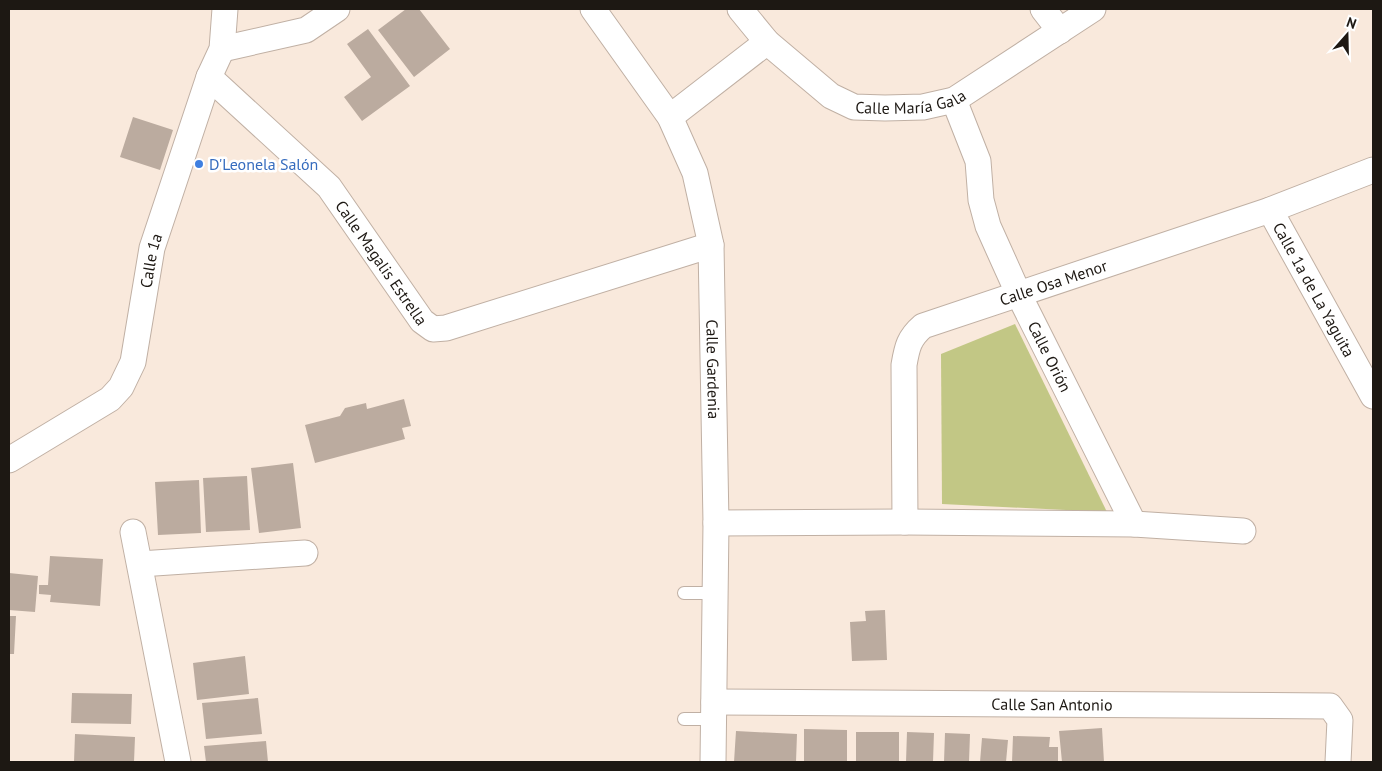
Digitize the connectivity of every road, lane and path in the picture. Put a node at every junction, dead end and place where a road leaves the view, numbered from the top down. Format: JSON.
{"nodes":[{"id":1,"x":226,"y":9,"type":"edge"},
{"id":2,"x":337,"y":9,"type":"edge"},
{"id":3,"x":593,"y":9,"type":"edge"},
{"id":4,"x":740,"y":9,"type":"edge"},
{"id":5,"x":1043,"y":9,"type":"edge"},
{"id":6,"x":1093,"y":9,"type":"edge"},
{"id":7,"x":1060,"y":31,"type":"junction"},
{"id":8,"x":767,"y":42,"type":"junction"},
{"id":9,"x":222,"y":49,"type":"junction"},
{"id":10,"x":209,"y":77,"type":"junction"},
{"id":11,"x":954,"y":100,"type":"junction"},
{"id":12,"x":670,"y":117,"type":"junction"},
{"id":13,"x":1373,"y":170,"type":"edge"},
{"id":14,"x":1270,"y":210,"type":"junction"},
{"id":15,"x":711,"y":245,"type":"junction"},
{"id":16,"x":1019,"y":295,"type":"junction"},
{"id":17,"x":1373,"y":396,"type":"edge"},
{"id":18,"x":9,"y":460,"type":"edge"},
{"id":19,"x":716,"y":522,"type":"junction"},
{"id":20,"x":905,"y":522,"type":"junction"},
{"id":21,"x":1134,"y":524,"type":"junction"},
{"id":22,"x":1243,"y":531,"type":"dead end"},
{"id":23,"x":133,"y":532,"type":"dead end"},
{"id":24,"x":305,"y":553,"type":"dead end"},
{"id":25,"x":140,"y":564,"type":"junction"},
{"id":26,"x":684,"y":592,"type":"dead end"},
{"id":27,"x":715,"y":593,"type":"junction"},
{"id":28,"x":714,"y":710,"type":"junction"},
{"id":29,"x":684,"y":719,"type":"dead end"},
{"id":30,"x":178,"y":762,"type":"edge"},
{"id":31,"x":713,"y":762,"type":"edge"},
{"id":32,"x":1338,"y":762,"type":"edge"}],
"edges":[{"from":1,"to":9,"type":"street","name":"Calle 1a"},
{"from":2,"to":9,"type":"street"},
{"from":3,"to":12,"type":"street","name":"Calle Gardenia"},
{"from":4,"to":8,"type":"street","name":"Calle María Gala"},
{"from":5,"to":7,"type":"street"},
{"from":6,"to":7,"type":"street","name":"Calle María Gala"},
{"from":7,"to":11,"type":"street","name":"Calle María Gala"},
{"from":8,"to":11,"type":"street","name":"Calle María Gala"},
{"from":8,"to":12,"type":"street"},
{"from":9,"to":10,"type":"street","name":"Calle 1a"},
{"from":10,"to":15,"type":"street","name":"Calle Magalis Estrella"},
{"from":10,"to":18,"type":"street","name":"Calle 1a"},
{"from":11,"to":16,"type":"street","name":"Calle Orión"},
{"from":12,"to":15,"type":"street","name":"Calle Gardenia"},
{"from":13,"to":14,"type":"street","name":"Calle Osa Menor"},
{"from":14,"to":16,"type":"street","name":"Calle Osa Menor"},
{"from":14,"to":17,"type":"street","name":"Calle 1a de La Yaguita"},
{"from":15,"to":19,"type":"street","name":"Calle Gardenia"},
{"from":16,"to":20,"type":"street","name":"Calle Osa Menor"},
{"from":16,"to":21,"type":"street","name":"Calle Orión"},
{"from":19,"to":20,"type":"street"},
{"from":19,"to":27,"type":"street","name":"Calle Gardenia"},
{"from":20,"to":21,"type":"street"},
{"from":21,"to":22,"type":"street"},
{"from":23,"to":25,"type":"street"},
{"from":24,"to":25,"type":"street"},
{"from":25,"to":30,"type":"street"},
{"from":26,"to":27,"type":"lane"},
{"from":27,"to":28,"type":"street","name":"Calle Gardenia"},
{"from":28,"to":29,"type":"lane"},
{"from":28,"to":31,"type":"street","name":"Calle Gardenia"},
{"from":28,"to":32,"type":"street","name":"Calle San Antonio"}]}
